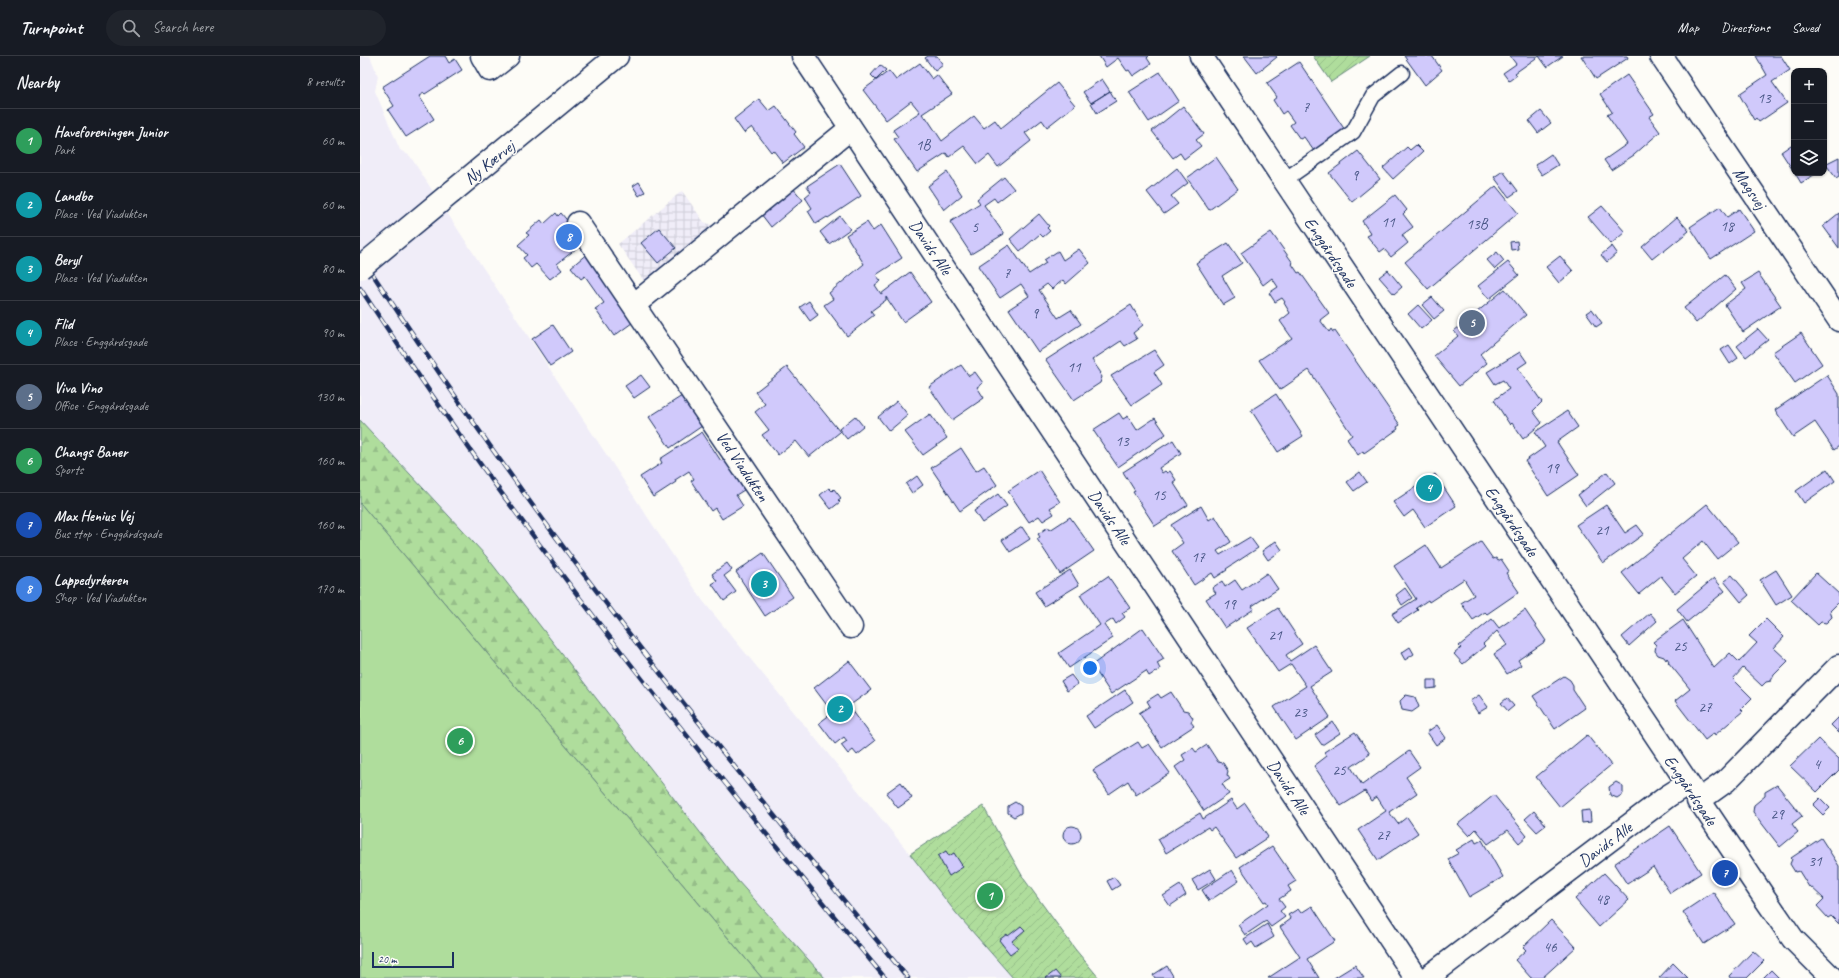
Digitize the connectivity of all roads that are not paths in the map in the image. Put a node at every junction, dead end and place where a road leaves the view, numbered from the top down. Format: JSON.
{"nodes":[{"id":1,"x":482,"y":56,"type":"edge"},
{"id":2,"x":508,"y":56,"type":"edge"},
{"id":3,"x":617,"y":56,"type":"edge"},
{"id":4,"x":803,"y":56,"type":"edge"},
{"id":5,"x":1201,"y":56,"type":"edge"},
{"id":6,"x":1661,"y":56,"type":"edge"},
{"id":7,"x":1402,"y":73,"type":"dead end"},
{"id":8,"x":852,"y":128,"type":"junction"},
{"id":9,"x":1284,"y":181,"type":"junction"},
{"id":10,"x":578,"y":223,"type":"dead end"},
{"id":11,"x":360,"y":268,"type":"edge"},
{"id":12,"x":635,"y":304,"type":"junction"},
{"id":13,"x":1839,"y":320,"type":"edge"},
{"id":14,"x":851,"y":627,"type":"dead end"},
{"id":15,"x":1839,"y":666,"type":"edge"},
{"id":16,"x":1692,"y":792,"type":"junction"},
{"id":17,"x":1416,"y":978,"type":"edge"},
{"id":18,"x":1428,"y":978,"type":"edge"},
{"id":19,"x":1832,"y":978,"type":"edge"}],
"edges":[{"from":1,"to":2,"type":"street"},
{"from":3,"to":11,"type":"street","name":"Ny Kærvej","bridge":true},
{"from":4,"to":8,"type":"street","name":"Davids Alle"},
{"from":5,"to":9,"type":"street","name":"Enggårdsgade"},
{"from":6,"to":13,"type":"street","name":"Magsvej"},
{"from":7,"to":9,"type":"lane"},
{"from":8,"to":12,"type":"street"},
{"from":8,"to":17,"type":"street","name":"Davids Alle"},
{"from":9,"to":16,"type":"street","name":"Enggårdsgade"},
{"from":10,"to":12,"type":"street","name":"Ved Viadukten"},
{"from":12,"to":14,"type":"street","name":"Ved Viadukten"},
{"from":15,"to":16,"type":"street","name":"Davids Alle"},
{"from":16,"to":18,"type":"street","name":"Davids Alle"},
{"from":16,"to":19,"type":"street","name":"Enggårdsgade"}]}
